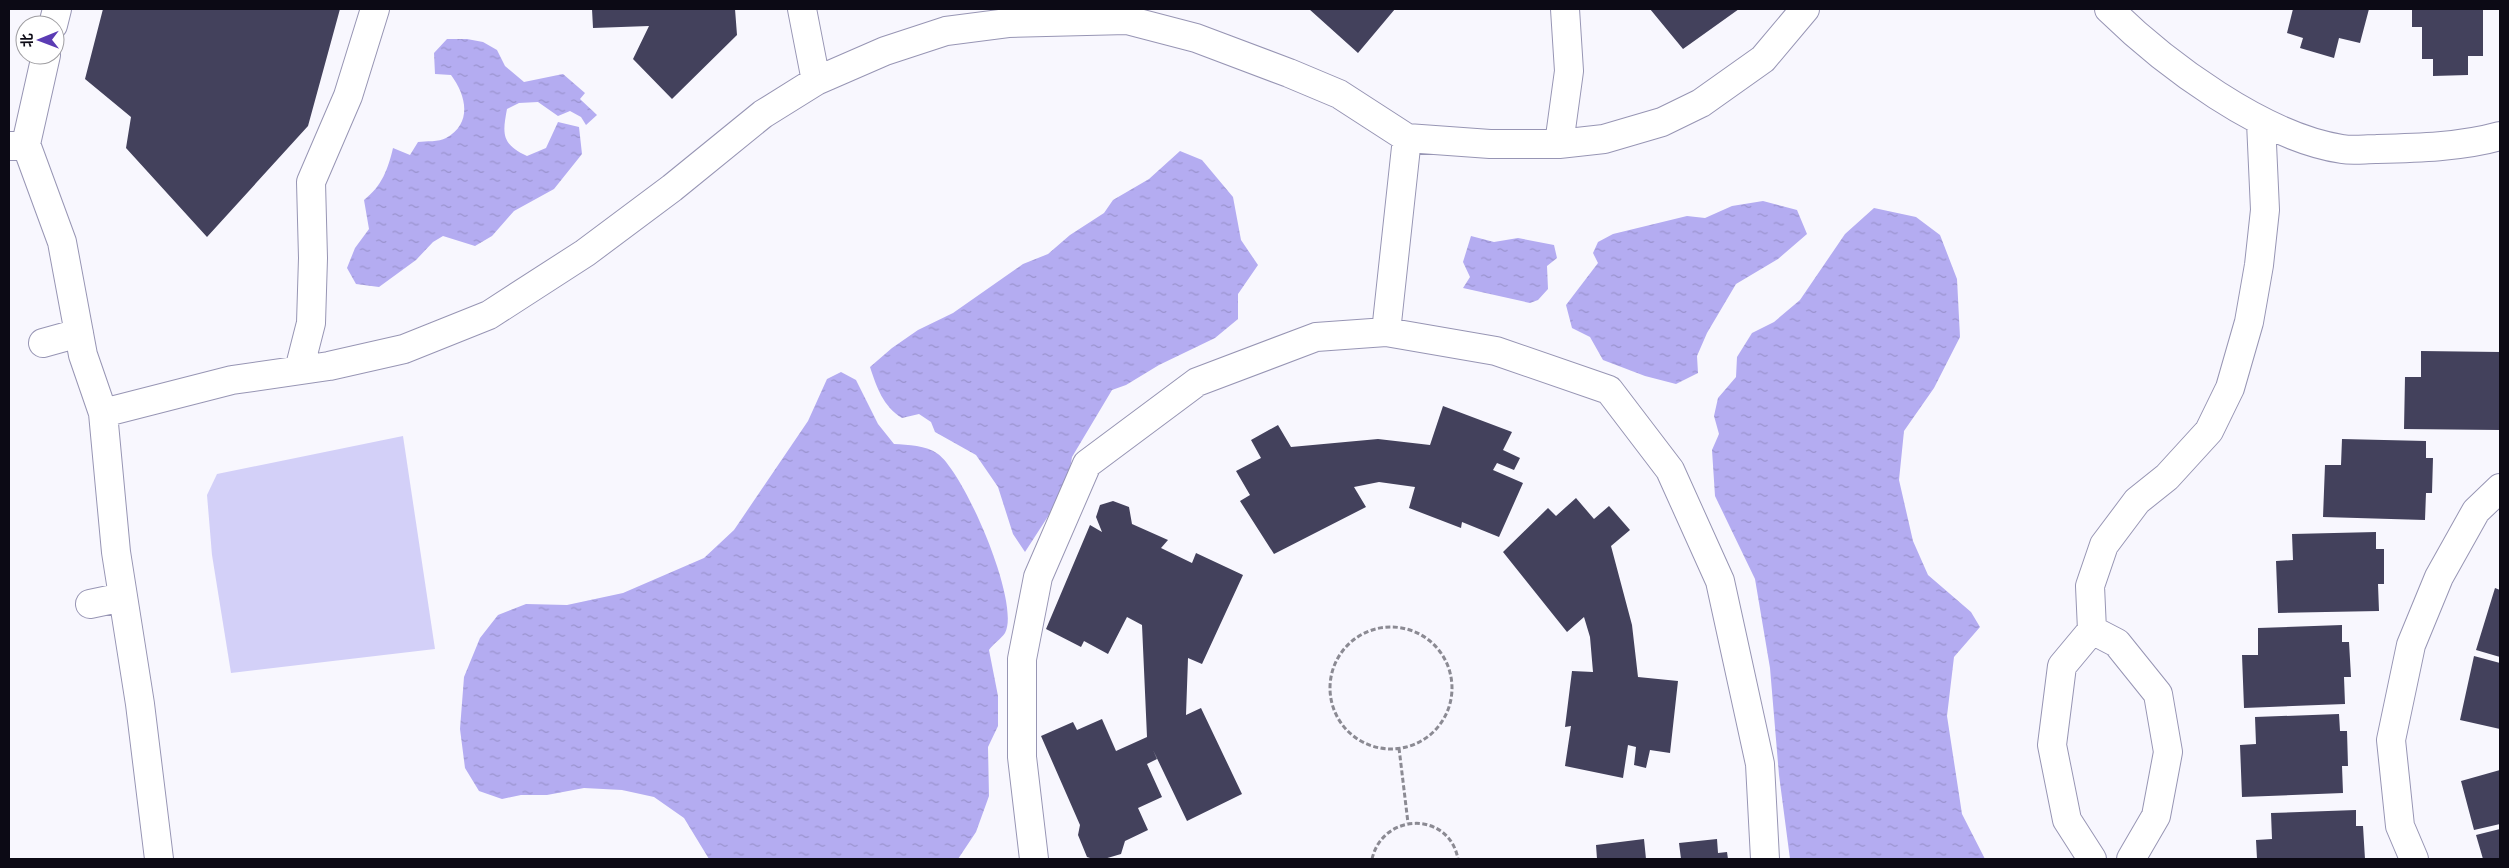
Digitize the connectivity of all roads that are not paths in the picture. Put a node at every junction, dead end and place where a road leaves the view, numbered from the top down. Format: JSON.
{"nodes":[{"id":1,"x":375,"y":9,"type":"edge"},
{"id":2,"x":802,"y":9,"type":"edge"},
{"id":3,"x":1565,"y":9,"type":"edge"},
{"id":4,"x":1806,"y":9,"type":"edge"},
{"id":5,"x":2108,"y":9,"type":"edge"},
{"id":6,"x":942,"y":20,"type":"edge"},
{"id":7,"x":43,"y":65,"type":"edge"},
{"id":8,"x":816,"y":81,"type":"junction"},
{"id":9,"x":2261,"y":122,"type":"junction"},
{"id":10,"x":2500,"y":136,"type":"edge"},
{"id":11,"x":1406,"y":138,"type":"junction"},
{"id":12,"x":1559,"y":144,"type":"junction"},
{"id":13,"x":17,"y":145,"type":"edge"},
{"id":14,"x":1386,"y":332,"type":"junction"},
{"id":15,"x":78,"y":333,"type":"junction"},
{"id":16,"x":44,"y":343,"type":"dead end"},
{"id":17,"x":299,"y":370,"type":"junction"},
{"id":18,"x":103,"y":413,"type":"junction"},
{"id":19,"x":2500,"y":488,"type":"edge"},
{"id":20,"x":123,"y":597,"type":"junction"},
{"id":21,"x":90,"y":604,"type":"dead end"},
{"id":22,"x":2092,"y":630,"type":"junction"},
{"id":23,"x":159,"y":859,"type":"edge"},
{"id":24,"x":1034,"y":859,"type":"edge"},
{"id":25,"x":1765,"y":859,"type":"edge"},
{"id":26,"x":2092,"y":859,"type":"edge"},
{"id":27,"x":2131,"y":859,"type":"edge"},
{"id":28,"x":2414,"y":859,"type":"edge"}],
"edges":[{"from":1,"to":17,"type":"street"},
{"from":2,"to":8,"type":"street"},
{"from":3,"to":12,"type":"street"},
{"from":4,"to":12,"type":"street"},
{"from":5,"to":9,"type":"street"},
{"from":6,"to":8,"type":"street"},
{"from":6,"to":11,"type":"street"},
{"from":7,"to":13,"type":"street"},
{"from":8,"to":17,"type":"street"},
{"from":9,"to":10,"type":"street"},
{"from":9,"to":22,"type":"street"},
{"from":11,"to":12,"type":"street"},
{"from":11,"to":14,"type":"street"},
{"from":13,"to":15,"type":"street"},
{"from":14,"to":24,"type":"street"},
{"from":14,"to":25,"type":"street"},
{"from":15,"to":16,"type":"street"},
{"from":15,"to":18,"type":"street"},
{"from":17,"to":18,"type":"street"},
{"from":18,"to":20,"type":"street"},
{"from":19,"to":28,"type":"street"},
{"from":20,"to":21,"type":"street"},
{"from":20,"to":23,"type":"street"},
{"from":22,"to":26,"type":"street"},
{"from":22,"to":27,"type":"street"}]}
